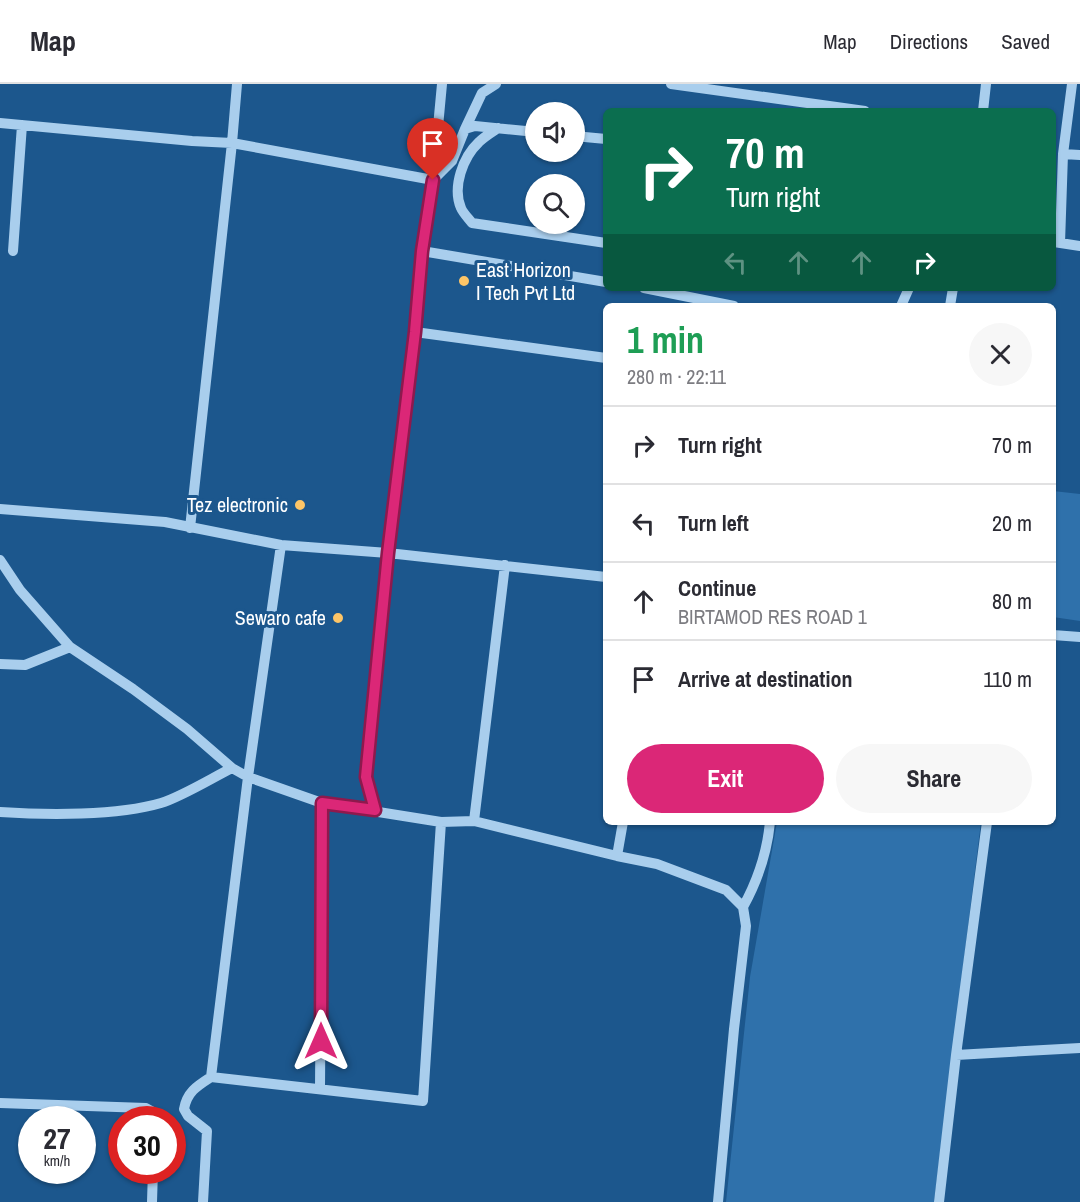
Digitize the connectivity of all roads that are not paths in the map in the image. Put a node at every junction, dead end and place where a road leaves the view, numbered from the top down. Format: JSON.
{"nodes":[{"id":1,"x":237,"y":84,"type":"edge"},
{"id":2,"x":442,"y":84,"type":"edge"},
{"id":3,"x":496,"y":84,"type":"edge"},
{"id":4,"x":671,"y":84,"type":"edge"},
{"id":5,"x":986,"y":84,"type":"edge"},
{"id":6,"x":1072,"y":84,"type":"edge"},
{"id":7,"x":843,"y":108,"type":"edge"},
{"id":8,"x":983,"y":108,"type":"edge"},
{"id":9,"x":0,"y":123,"type":"edge"},
{"id":10,"x":22,"y":125,"type":"junction"},
{"id":11,"x":498,"y":128,"type":"junction"},
{"id":12,"x":465,"y":129,"type":"junction"},
{"id":13,"x":525,"y":131,"type":"edge"},
{"id":14,"x":585,"y":137,"type":"edge"},
{"id":15,"x":603,"y":139,"type":"edge"},
{"id":16,"x":232,"y":142,"type":"junction"},
{"id":17,"x":1063,"y":154,"type":"junction"},
{"id":18,"x":1080,"y":155,"type":"edge"},
{"id":19,"x":433,"y":180,"type":"junction"},
{"id":20,"x":1056,"y":242,"type":"edge"},
{"id":21,"x":603,"y":243,"type":"edge"},
{"id":22,"x":1080,"y":246,"type":"edge"},
{"id":23,"x":13,"y":250,"type":"dead end"},
{"id":24,"x":422,"y":251,"type":"junction"},
{"id":25,"x":603,"y":281,"type":"edge"},
{"id":26,"x":659,"y":291,"type":"edge"},
{"id":27,"x":685,"y":296,"type":"edge"},
{"id":28,"x":719,"y":303,"type":"edge"},
{"id":29,"x":415,"y":332,"type":"junction"},
{"id":30,"x":603,"y":358,"type":"edge"},
{"id":31,"x":0,"y":509,"type":"edge"},
{"id":32,"x":190,"y":528,"type":"junction"},
{"id":33,"x":281,"y":545,"type":"junction"},
{"id":34,"x":388,"y":553,"type":"junction"},
{"id":35,"x":0,"y":560,"type":"edge"},
{"id":36,"x":505,"y":565,"type":"junction"},
{"id":37,"x":603,"y":577,"type":"edge"},
{"id":38,"x":1056,"y":635,"type":"edge"},
{"id":39,"x":1080,"y":637,"type":"edge"},
{"id":40,"x":70,"y":647,"type":"junction"},
{"id":41,"x":0,"y":664,"type":"edge"},
{"id":42,"x":232,"y":768,"type":"junction"},
{"id":43,"x":248,"y":777,"type":"junction"},
{"id":44,"x":322,"y":803,"type":"junction"},
{"id":45,"x":375,"y":810,"type":"junction"},
{"id":46,"x":0,"y":812,"type":"edge"},
{"id":47,"x":474,"y":821,"type":"junction"},
{"id":48,"x":441,"y":822,"type":"junction"},
{"id":49,"x":622,"y":825,"type":"edge"},
{"id":50,"x":770,"y":825,"type":"edge"},
{"id":51,"x":987,"y":825,"type":"edge"},
{"id":52,"x":617,"y":856,"type":"junction"},
{"id":53,"x":743,"y":908,"type":"junction"},
{"id":54,"x":1080,"y":1048,"type":"edge"},
{"id":55,"x":956,"y":1055,"type":"junction"},
{"id":56,"x":211,"y":1077,"type":"junction"},
{"id":57,"x":320,"y":1089,"type":"junction"},
{"id":58,"x":0,"y":1103,"type":"edge"},
{"id":59,"x":108,"y":1107,"type":"edge"},
{"id":60,"x":153,"y":1184,"type":"edge"},
{"id":61,"x":152,"y":1202,"type":"edge"},
{"id":62,"x":203,"y":1202,"type":"edge"},
{"id":63,"x":718,"y":1202,"type":"edge"},
{"id":64,"x":939,"y":1202,"type":"edge"}],
"edges":[{"from":1,"to":16,"type":"street"},
{"from":2,"to":19,"type":"street"},
{"from":3,"to":12,"type":"street"},
{"from":4,"to":7,"type":"street"},
{"from":5,"to":8,"type":"street"},
{"from":6,"to":17,"type":"street"},
{"from":9,"to":10,"type":"street"},
{"from":10,"to":16,"type":"street"},
{"from":10,"to":23,"type":"street"},
{"from":11,"to":12,"type":"street"},
{"from":11,"to":13,"type":"street"},
{"from":11,"to":21,"type":"street"},
{"from":12,"to":19,"type":"street"},
{"from":14,"to":15,"type":"street"},
{"from":16,"to":19,"type":"street"},
{"from":16,"to":32,"type":"street"},
{"from":17,"to":18,"type":"street"},
{"from":17,"to":20,"type":"street"},
{"from":19,"to":24,"type":"street"},
{"from":20,"to":22,"type":"street"},
{"from":24,"to":25,"type":"street"},
{"from":24,"to":29,"type":"street"},
{"from":26,"to":27,"type":"street"},
{"from":27,"to":28,"type":"street"},
{"from":29,"to":30,"type":"street"},
{"from":29,"to":34,"type":"street"},
{"from":31,"to":32,"type":"street"},
{"from":32,"to":33,"type":"street"},
{"from":33,"to":34,"type":"street"},
{"from":33,"to":43,"type":"street"},
{"from":34,"to":36,"type":"street"},
{"from":34,"to":45,"type":"street"},
{"from":35,"to":40,"type":"street"},
{"from":36,"to":37,"type":"street"},
{"from":36,"to":47,"type":"street"},
{"from":38,"to":39,"type":"street"},
{"from":40,"to":41,"type":"street"},
{"from":40,"to":42,"type":"street"},
{"from":42,"to":43,"type":"street"},
{"from":42,"to":46,"type":"street"},
{"from":43,"to":44,"type":"street"},
{"from":43,"to":56,"type":"street"},
{"from":44,"to":45,"type":"street"},
{"from":44,"to":57,"type":"street"},
{"from":45,"to":48,"type":"street"},
{"from":47,"to":48,"type":"street"},
{"from":47,"to":52,"type":"street"},
{"from":48,"to":57,"type":"street"},
{"from":49,"to":52,"type":"street"},
{"from":50,"to":53,"type":"street"},
{"from":51,"to":55,"type":"street"},
{"from":52,"to":53,"type":"street"},
{"from":53,"to":63,"type":"street"},
{"from":54,"to":55,"type":"street"},
{"from":55,"to":64,"type":"street"},
{"from":56,"to":57,"type":"street"},
{"from":56,"to":62,"type":"street"},
{"from":58,"to":59,"type":"street"},
{"from":60,"to":61,"type":"street"}]}
